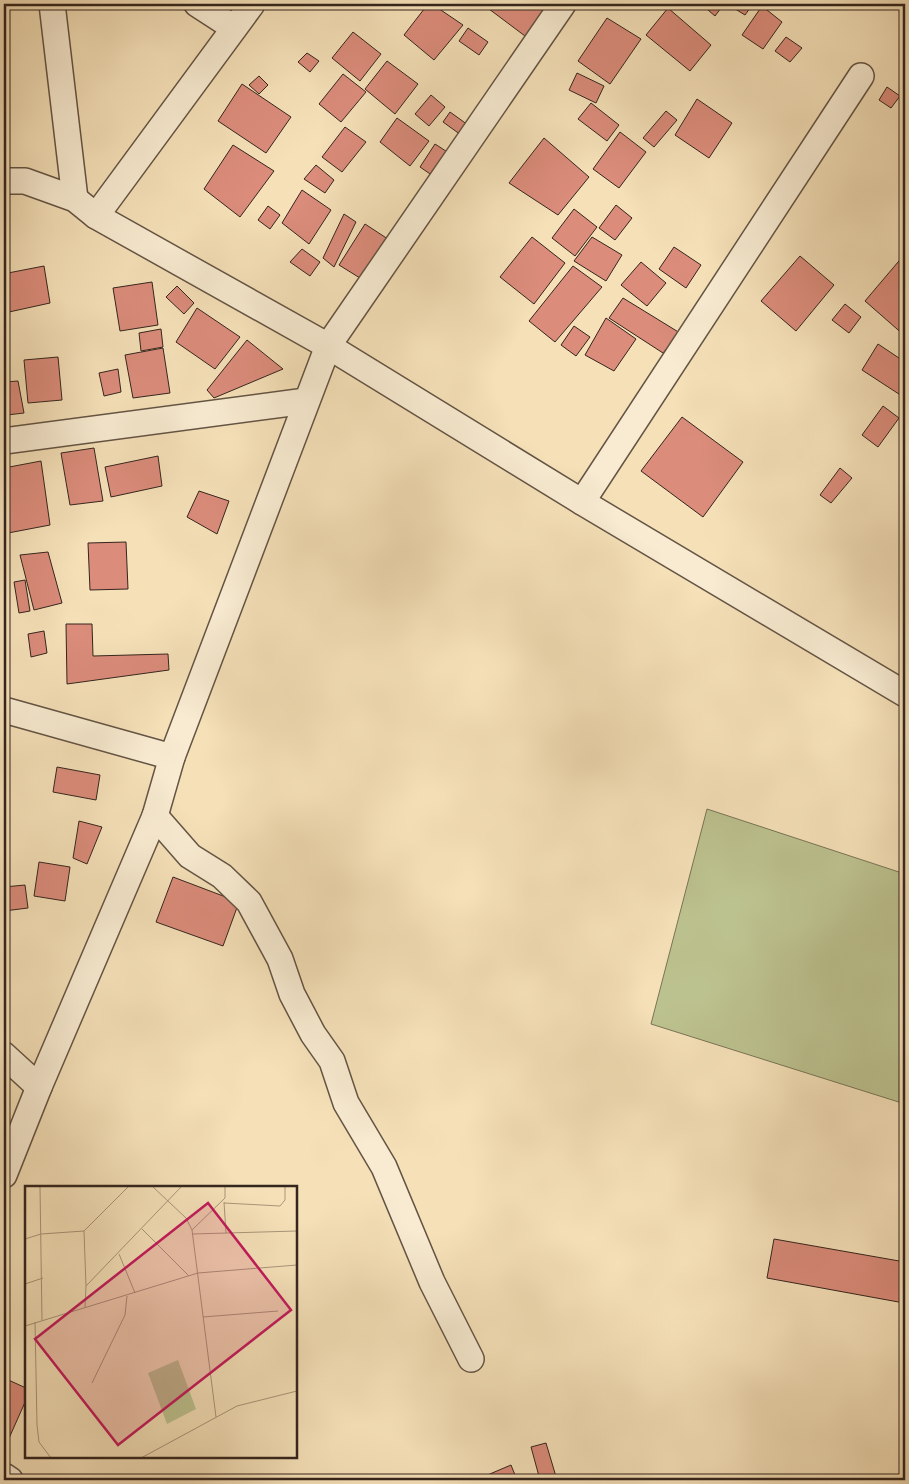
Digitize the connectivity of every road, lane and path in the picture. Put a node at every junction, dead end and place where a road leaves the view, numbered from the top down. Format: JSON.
{"nodes":[{"id":1,"x":52,"y":4,"type":"edge"},
{"id":2,"x":197,"y":4,"type":"edge"},
{"id":3,"x":252,"y":4,"type":"edge"},
{"id":4,"x":563,"y":4,"type":"edge"},
{"id":5,"x":234,"y":28,"type":"junction"},
{"id":6,"x":861,"y":76,"type":"dead end"},
{"id":7,"x":4,"y":181,"type":"edge"},
{"id":8,"x":74,"y":198,"type":"junction"},
{"id":9,"x":96,"y":216,"type":"junction"},
{"id":10,"x":328,"y":346,"type":"junction"},
{"id":11,"x":306,"y":401,"type":"junction"},
{"id":12,"x":4,"y":441,"type":"edge"},
{"id":13,"x":582,"y":502,"type":"junction"},
{"id":14,"x":905,"y":694,"type":"edge"},
{"id":15,"x":4,"y":710,"type":"edge"},
{"id":16,"x":172,"y":758,"type":"junction"},
{"id":17,"x":155,"y":816,"type":"junction"},
{"id":18,"x":4,"y":1055,"type":"edge"},
{"id":19,"x":39,"y":1087,"type":"junction"},
{"id":20,"x":4,"y":1175,"type":"edge"},
{"id":21,"x":471,"y":1359,"type":"dead end"},
{"id":22,"x":4,"y":1476,"type":"edge"},
{"id":23,"x":10,"y":1480,"type":"edge"}],
"edges":[{"from":1,"to":8,"type":"street"},
{"from":2,"to":5,"type":"street"},
{"from":3,"to":5,"type":"street"},
{"from":4,"to":10,"type":"street"},
{"from":5,"to":9,"type":"street"},
{"from":6,"to":13,"type":"street"},
{"from":7,"to":8,"type":"street"},
{"from":8,"to":9,"type":"street"},
{"from":9,"to":10,"type":"street"},
{"from":10,"to":11,"type":"street"},
{"from":10,"to":13,"type":"street"},
{"from":11,"to":12,"type":"street"},
{"from":11,"to":16,"type":"street"},
{"from":13,"to":14,"type":"street"},
{"from":15,"to":16,"type":"street"},
{"from":16,"to":17,"type":"street"},
{"from":17,"to":19,"type":"street"},
{"from":17,"to":21,"type":"street"},
{"from":18,"to":19,"type":"street"},
{"from":19,"to":20,"type":"street"},
{"from":22,"to":23,"type":"street"}]}
